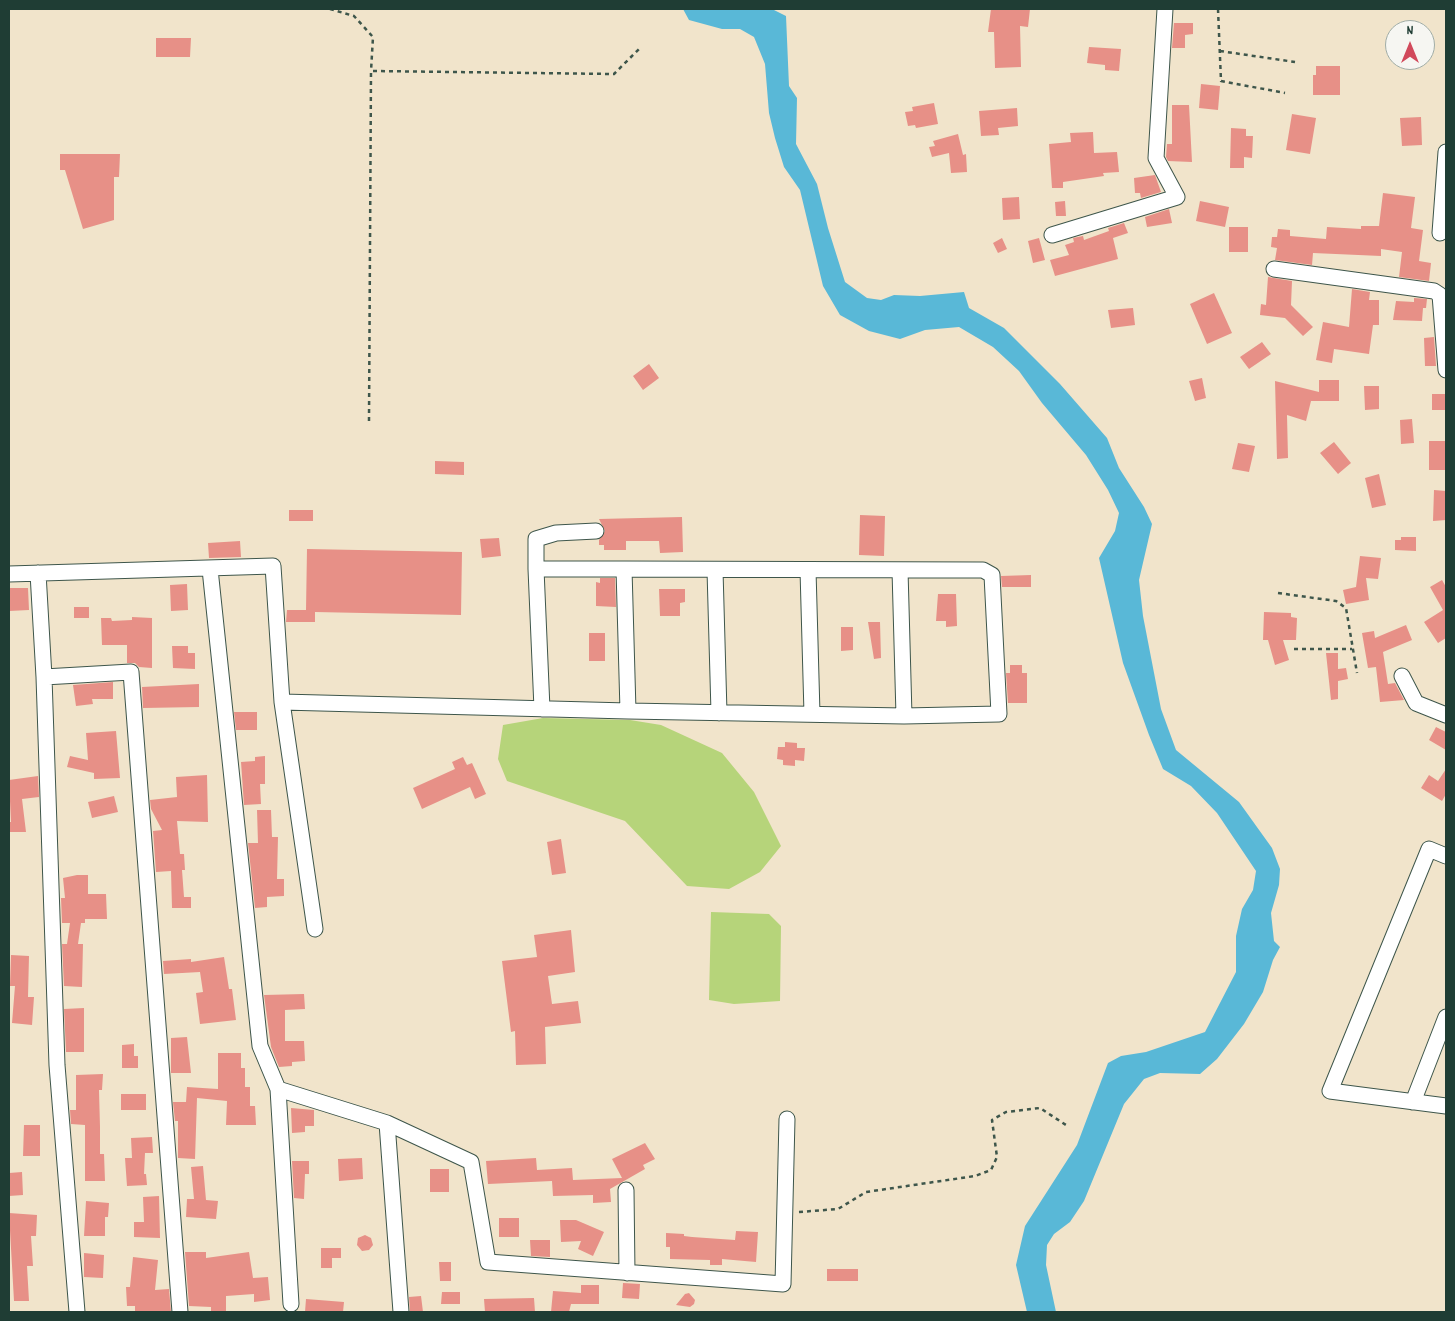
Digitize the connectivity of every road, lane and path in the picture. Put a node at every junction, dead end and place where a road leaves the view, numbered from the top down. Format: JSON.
{"nodes":[{"id":1,"x":330,"y":9,"type":"edge"},
{"id":2,"x":1165,"y":9,"type":"edge"},
{"id":3,"x":1218,"y":9,"type":"edge"},
{"id":4,"x":640,"y":49,"type":"dead end"},
{"id":5,"x":1220,"y":51,"type":"junction"},
{"id":6,"x":1295,"y":62,"type":"dead end"},
{"id":7,"x":372,"y":71,"type":"junction"},
{"id":8,"x":1285,"y":92,"type":"dead end"},
{"id":9,"x":1446,"y":152,"type":"edge"},
{"id":10,"x":1440,"y":233,"type":"dead end"},
{"id":11,"x":1052,"y":235,"type":"dead end"},
{"id":12,"x":1274,"y":269,"type":"dead end"},
{"id":13,"x":1446,"y":370,"type":"edge"},
{"id":14,"x":369,"y":422,"type":"dead end"},
{"id":15,"x":596,"y":532,"type":"dead end"},
{"id":16,"x":210,"y":569,"type":"junction"},
{"id":17,"x":536,"y":569,"type":"junction"},
{"id":18,"x":624,"y":569,"type":"junction"},
{"id":19,"x":715,"y":570,"type":"junction"},
{"id":20,"x":808,"y":570,"type":"junction"},
{"id":21,"x":900,"y":570,"type":"junction"},
{"id":22,"x":38,"y":573,"type":"junction"},
{"id":23,"x":9,"y":574,"type":"edge"},
{"id":24,"x":1278,"y":593,"type":"dead end"},
{"id":25,"x":1294,"y":649,"type":"dead end"},
{"id":26,"x":1352,"y":649,"type":"junction"},
{"id":27,"x":1357,"y":673,"type":"dead end"},
{"id":28,"x":1402,"y":676,"type":"dead end"},
{"id":29,"x":44,"y":677,"type":"junction"},
{"id":30,"x":282,"y":702,"type":"junction"},
{"id":31,"x":542,"y":709,"type":"junction"},
{"id":32,"x":628,"y":711,"type":"junction"},
{"id":33,"x":719,"y":713,"type":"junction"},
{"id":34,"x":812,"y":714,"type":"junction"},
{"id":35,"x":1446,"y":715,"type":"edge"},
{"id":36,"x":904,"y":716,"type":"junction"},
{"id":37,"x":1446,"y":856,"type":"edge"},
{"id":38,"x":315,"y":929,"type":"dead end"},
{"id":39,"x":1446,"y":1017,"type":"edge"},
{"id":40,"x":278,"y":1089,"type":"junction"},
{"id":41,"x":1413,"y":1102,"type":"junction"},
{"id":42,"x":1446,"y":1106,"type":"edge"},
{"id":43,"x":786,"y":1119,"type":"dead end"},
{"id":44,"x":387,"y":1123,"type":"junction"},
{"id":45,"x":1069,"y":1127,"type":"dead end"},
{"id":46,"x":626,"y":1190,"type":"dead end"},
{"id":47,"x":784,"y":1218,"type":"junction"},
{"id":48,"x":627,"y":1273,"type":"junction"},
{"id":49,"x":291,"y":1304,"type":"dead end"},
{"id":50,"x":77,"y":1312,"type":"edge"},
{"id":51,"x":180,"y":1312,"type":"edge"},
{"id":52,"x":401,"y":1312,"type":"edge"}],
"edges":[{"from":1,"to":7,"type":"path"},
{"from":2,"to":11,"type":"street"},
{"from":3,"to":5,"type":"path"},
{"from":4,"to":7,"type":"path"},
{"from":5,"to":6,"type":"path"},
{"from":5,"to":8,"type":"path"},
{"from":7,"to":14,"type":"path"},
{"from":9,"to":10,"type":"street"},
{"from":12,"to":13,"type":"street"},
{"from":15,"to":17,"type":"street"},
{"from":16,"to":22,"type":"street"},
{"from":16,"to":30,"type":"street"},
{"from":16,"to":40,"type":"street"},
{"from":17,"to":18,"type":"street"},
{"from":17,"to":31,"type":"street"},
{"from":18,"to":19,"type":"street"},
{"from":18,"to":32,"type":"street"},
{"from":19,"to":20,"type":"street"},
{"from":19,"to":33,"type":"street"},
{"from":20,"to":21,"type":"street"},
{"from":20,"to":34,"type":"street"},
{"from":21,"to":36,"type":"street"},
{"from":21,"to":36,"type":"street"},
{"from":22,"to":23,"type":"street"},
{"from":22,"to":29,"type":"street"},
{"from":24,"to":26,"type":"path"},
{"from":25,"to":26,"type":"path"},
{"from":26,"to":27,"type":"path"},
{"from":28,"to":35,"type":"street"},
{"from":29,"to":50,"type":"street"},
{"from":29,"to":51,"type":"street"},
{"from":30,"to":31,"type":"street"},
{"from":30,"to":38,"type":"street"},
{"from":31,"to":32,"type":"street"},
{"from":32,"to":33,"type":"street"},
{"from":33,"to":34,"type":"street"},
{"from":34,"to":36,"type":"street"},
{"from":37,"to":41,"type":"street"},
{"from":39,"to":41,"type":"street"},
{"from":40,"to":44,"type":"street"},
{"from":40,"to":49,"type":"street"},
{"from":41,"to":42,"type":"street"},
{"from":43,"to":47,"type":"street"},
{"from":44,"to":48,"type":"street"},
{"from":44,"to":52,"type":"street"},
{"from":45,"to":47,"type":"path"},
{"from":46,"to":48,"type":"street"},
{"from":47,"to":48,"type":"street"}]}
